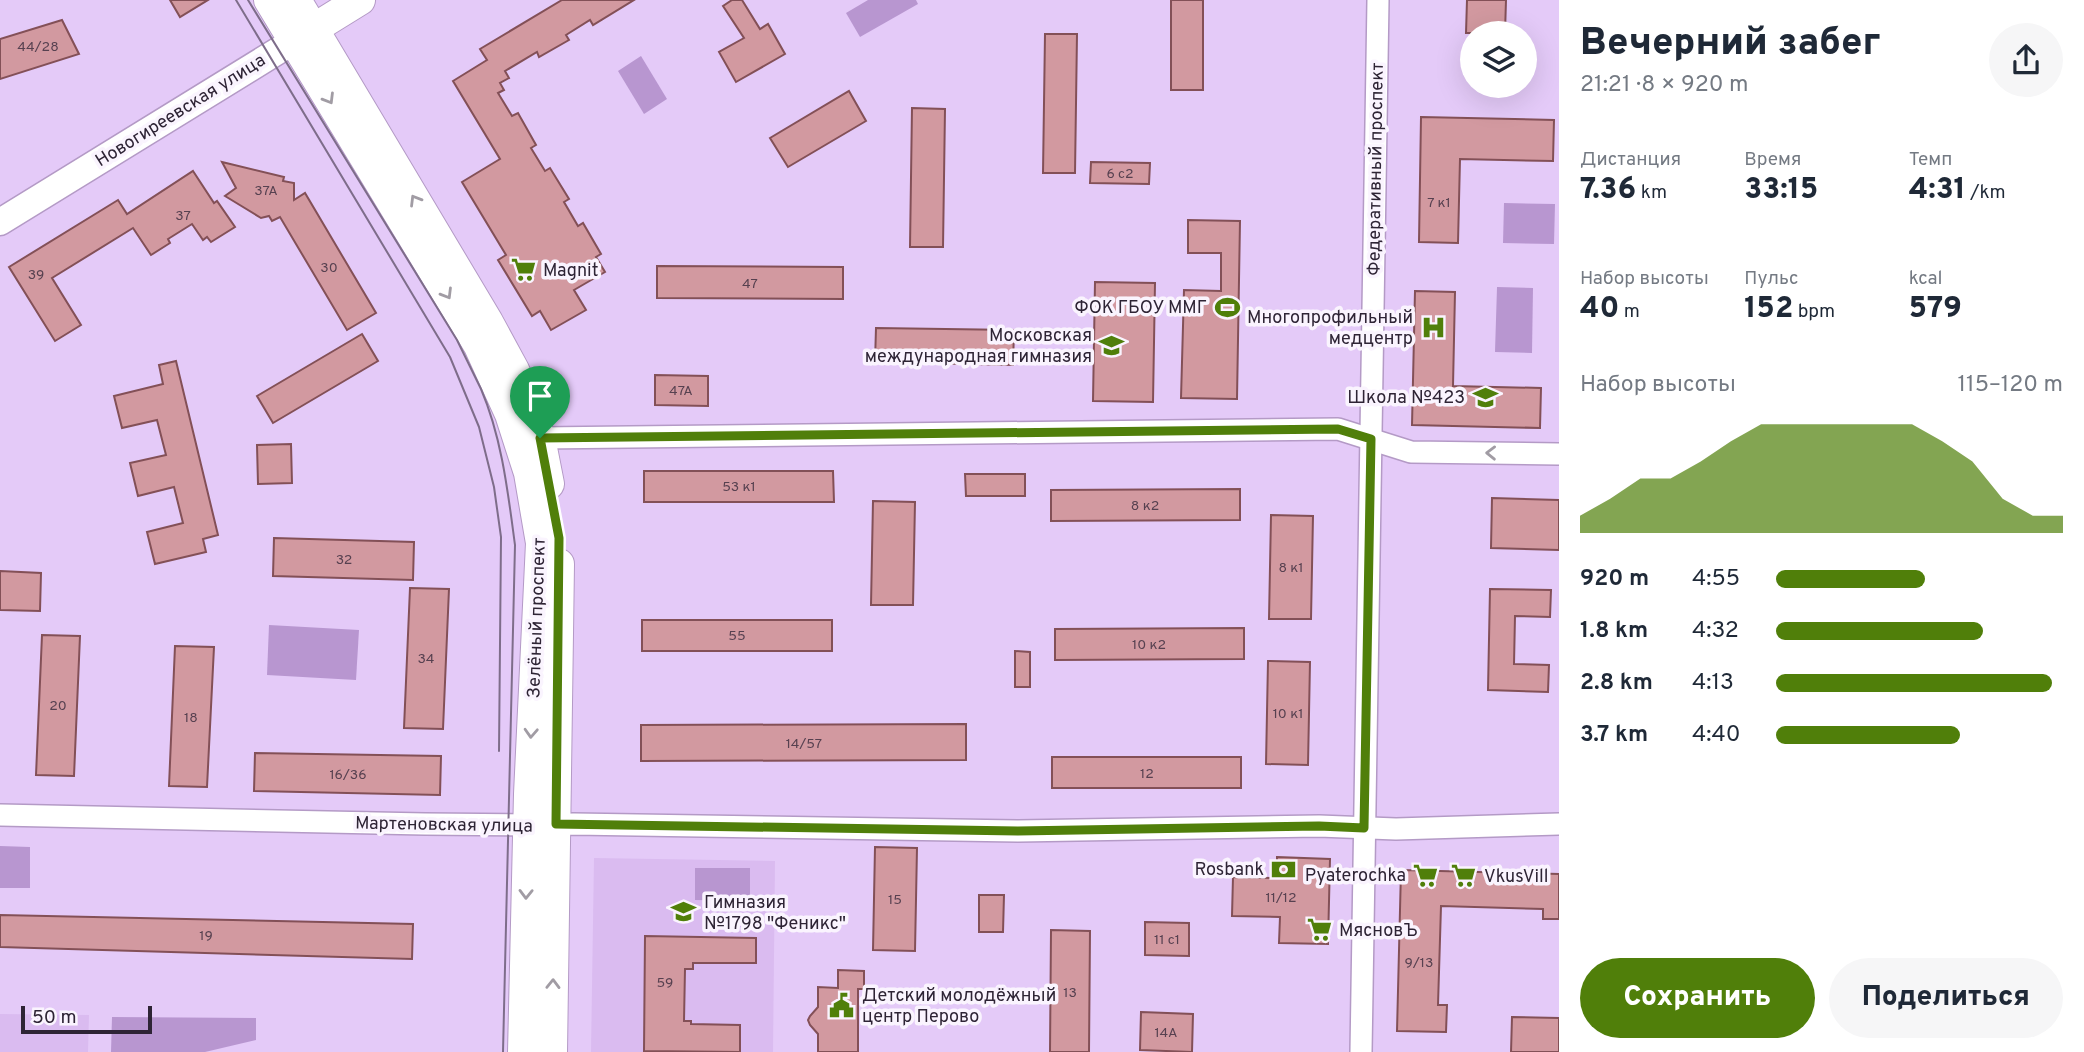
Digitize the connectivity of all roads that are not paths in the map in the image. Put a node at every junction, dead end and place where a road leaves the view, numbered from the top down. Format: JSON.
{"nodes":[{"id":1,"x":270,"y":0,"type":"edge"},
{"id":2,"x":296,"y":0,"type":"edge"},
{"id":3,"x":360,"y":0,"type":"edge"},
{"id":4,"x":1378,"y":0,"type":"edge"},
{"id":5,"x":303,"y":35,"type":"junction"},
{"id":6,"x":0,"y":222,"type":"edge"},
{"id":7,"x":540,"y":438,"type":"junction"},
{"id":8,"x":1371,"y":439,"type":"junction"},
{"id":9,"x":1559,"y":454,"type":"edge"},
{"id":10,"x":0,"y":816,"type":"edge"},
{"id":11,"x":1559,"y":824,"type":"edge"},
{"id":12,"x":542,"y":825,"type":"junction"},
{"id":13,"x":1364,"y":828,"type":"junction"},
{"id":14,"x":523,"y":1052,"type":"edge"},
{"id":15,"x":552,"y":1052,"type":"edge"},
{"id":16,"x":1361,"y":1052,"type":"edge"}],
"edges":[{"from":1,"to":5,"type":"main road","name":"Зелёный проспект"},
{"from":2,"to":5,"type":"main road","name":"Зелёный проспект"},
{"from":3,"to":5,"type":"main road","name":"Новогиреевская улица"},
{"from":4,"to":8,"type":"street","name":"Федеративный проспект"},
{"from":5,"to":6,"type":"street","name":"Новогиреевская улица"},
{"from":7,"to":5,"type":"main road","name":"Зелёный проспект","one_way":true},
{"from":5,"to":12,"type":"main road","name":"Зелёный проспект","one_way":true},
{"from":7,"to":8,"type":"street"},
{"from":7,"to":12,"type":"main road","name":"Зелёный проспект"},
{"from":9,"to":8,"type":"street","one_way":true},
{"from":8,"to":13,"type":"street","name":"Федеративный проспект"},
{"from":10,"to":12,"type":"street","name":"Мартеновская улица"},
{"from":11,"to":13,"type":"street","name":"Мартеновская улица"},
{"from":12,"to":13,"type":"street","name":"Мартеновская улица"},
{"from":12,"to":14,"type":"main road","name":"Зелёный проспект","one_way":true},
{"from":15,"to":12,"type":"main road","name":"Зелёный проспект","one_way":true},
{"from":13,"to":16,"type":"street","name":"Федеративный проспект"}]}
